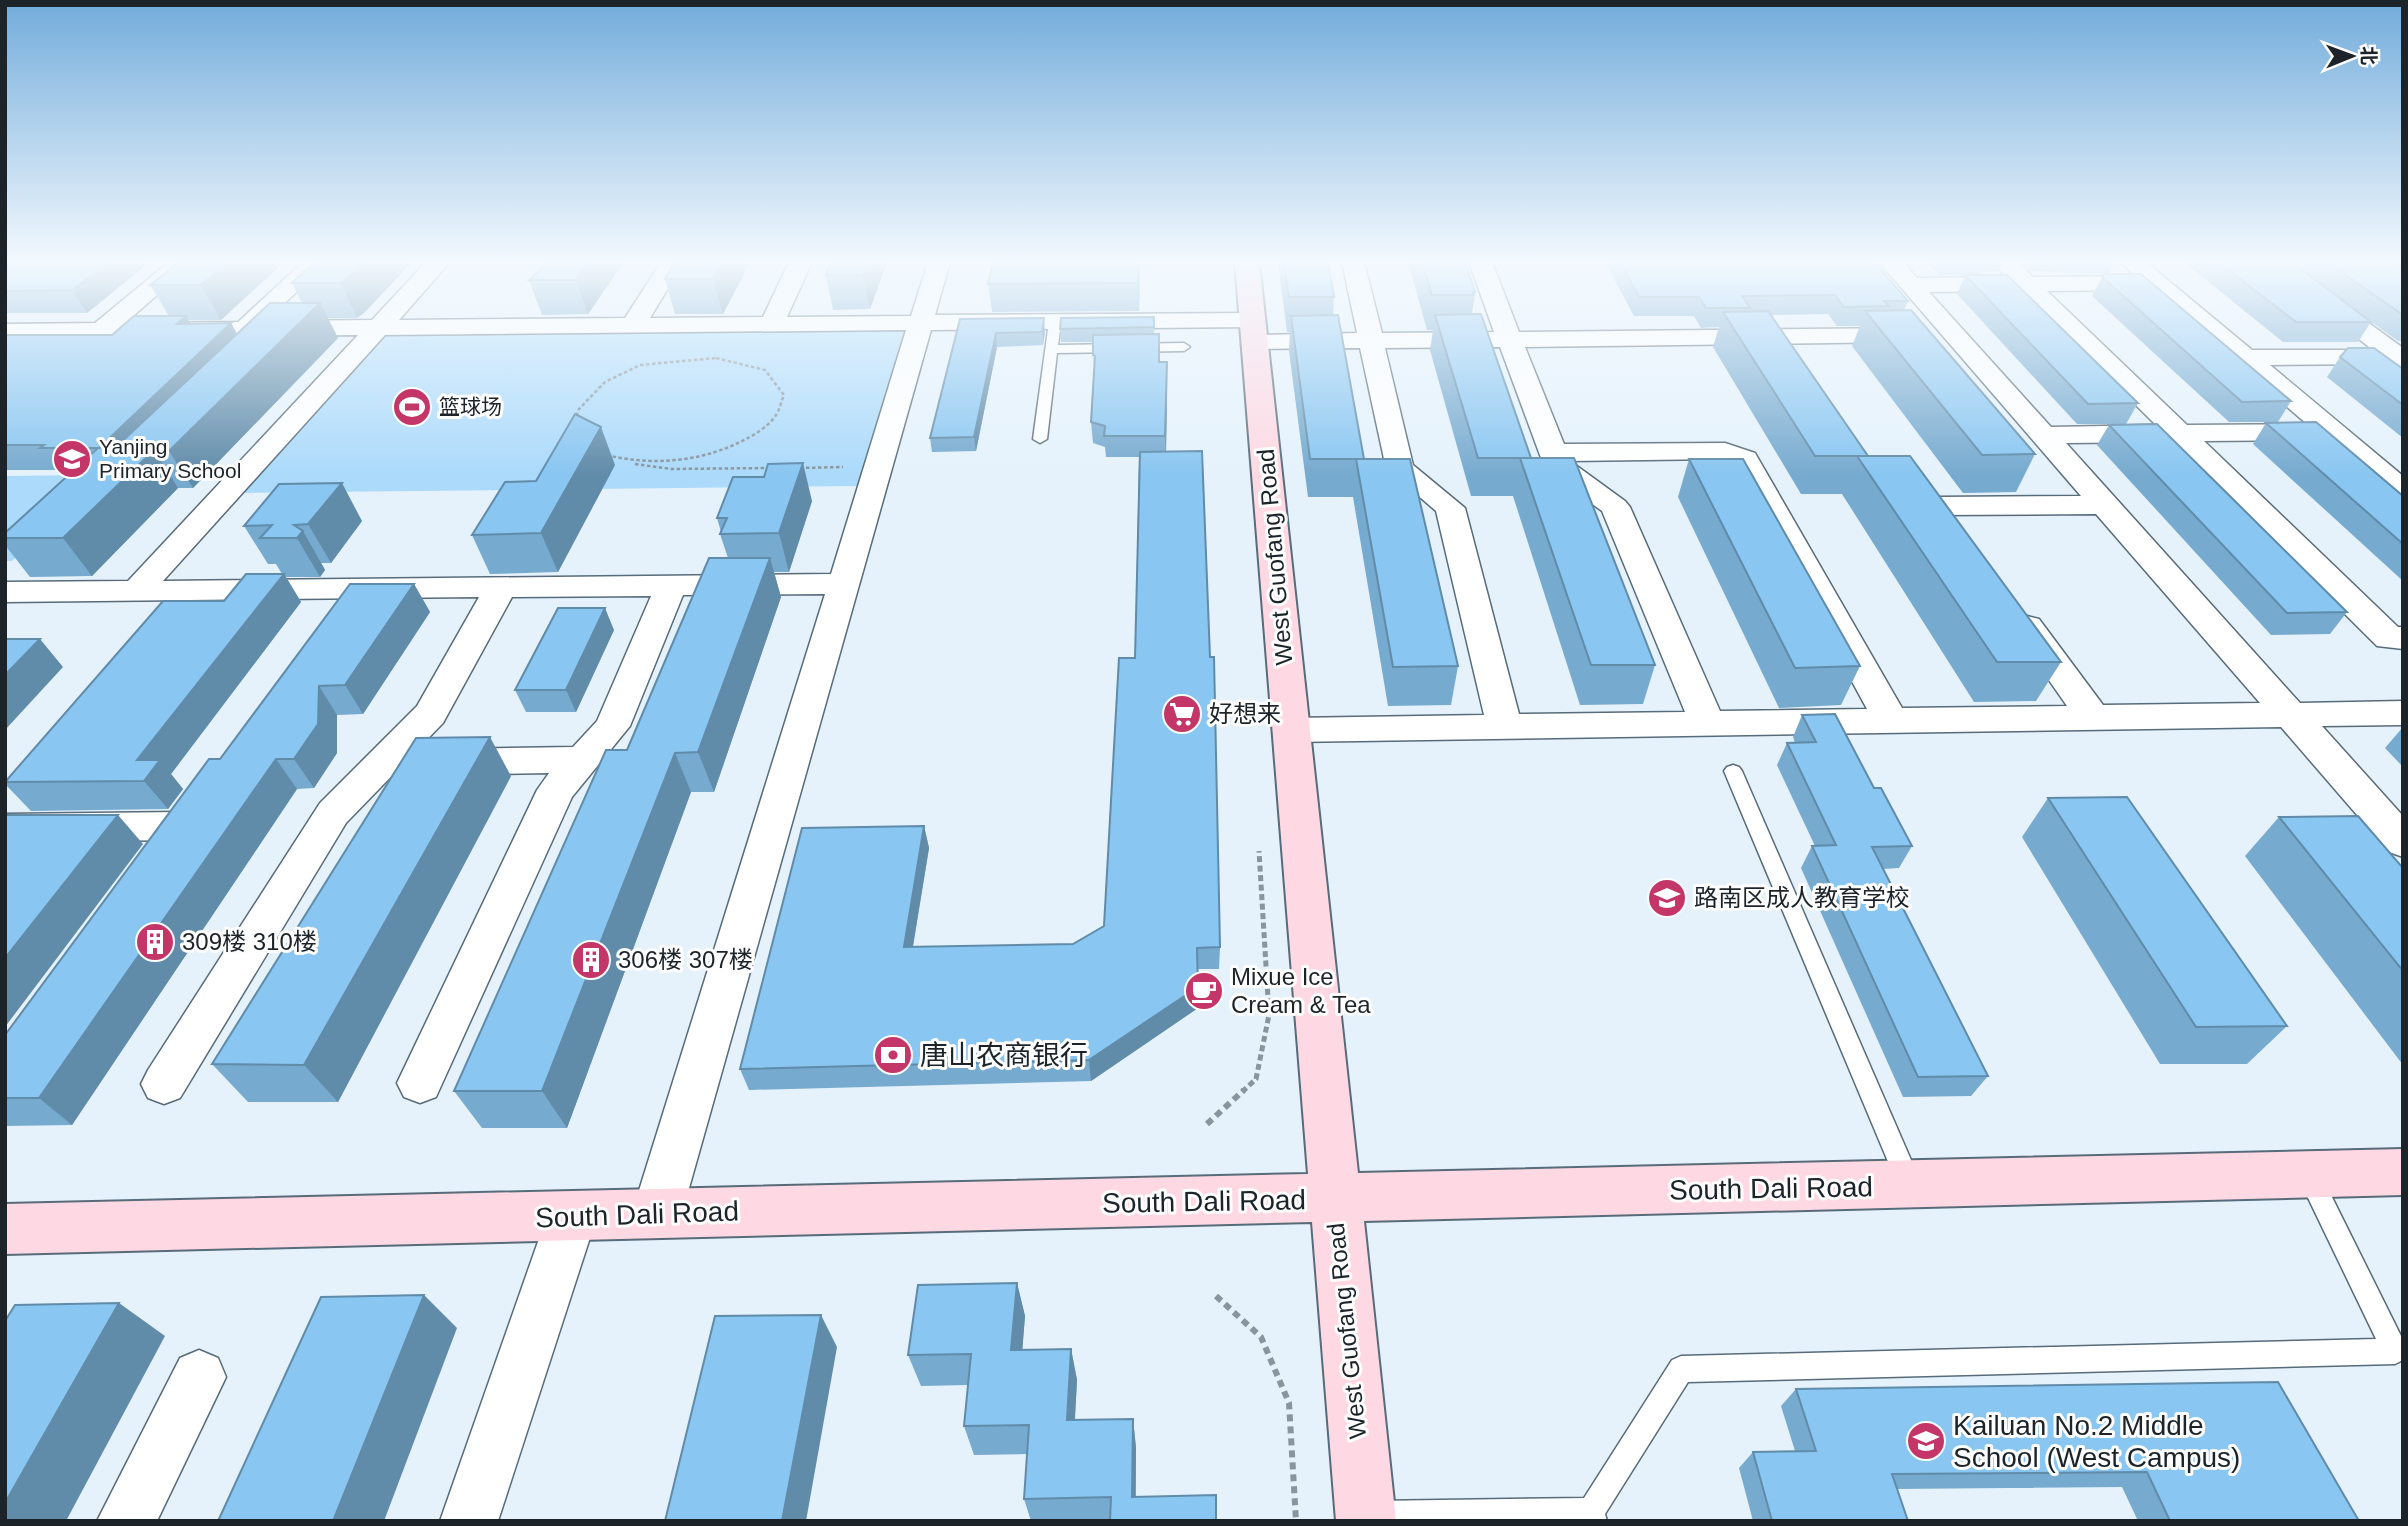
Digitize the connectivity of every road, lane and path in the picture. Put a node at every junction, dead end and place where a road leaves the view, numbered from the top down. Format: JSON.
{"nodes":[{"id":1,"x":276,"y":333,"type":"edge"},
{"id":2,"x":373,"y":333,"type":"edge"},
{"id":3,"x":918,"y":333,"type":"edge"},
{"id":4,"x":1054,"y":333,"type":"edge"},
{"id":5,"x":1253,"y":333,"type":"edge"},
{"id":6,"x":1279,"y":333,"type":"edge"},
{"id":7,"x":1368,"y":333,"type":"edge"},
{"id":8,"x":1506,"y":333,"type":"edge"},
{"id":9,"x":2077,"y":333,"type":"edge"},
{"id":10,"x":2216,"y":333,"type":"edge"},
{"id":11,"x":2367,"y":333,"type":"edge"},
{"id":12,"x":1952,"y":335,"type":"joint"},
{"id":13,"x":1509,"y":340,"type":"junction"},
{"id":14,"x":1370,"y":341,"type":"junction"},
{"id":15,"x":1184,"y":347,"type":"dead end"},
{"id":16,"x":1052,"y":349,"type":"junction"},
{"id":17,"x":253,"y":356,"type":"edge"},
{"id":18,"x":2246,"y":358,"type":"junction"},
{"id":19,"x":2401,"y":358,"type":"edge"},
{"id":20,"x":2333,"y":432,"type":"junction"},
{"id":21,"x":2179,"y":433,"type":"junction"},
{"id":22,"x":2041,"y":435,"type":"junction"},
{"id":23,"x":1040,"y":439,"type":"dead end"},
{"id":24,"x":1553,"y":453,"type":"junction"},
{"id":25,"x":624,"y":462,"type":"junction"},
{"id":26,"x":879,"y":466,"type":"junction"},
{"id":27,"x":783,"y":468,"type":"edge"},
{"id":28,"x":797,"y":468,"type":"edge"},
{"id":29,"x":2403,"y":491,"type":"edge"},
{"id":30,"x":2103,"y":505,"type":"junction"},
{"id":31,"x":1937,"y":509,"type":"edge"},
{"id":32,"x":844,"y":584,"type":"junction"},
{"id":33,"x":671,"y":585,"type":"junction"},
{"id":34,"x":501,"y":587,"type":"junction"},
{"id":35,"x":351,"y":589,"type":"junction"},
{"id":36,"x":136,"y":591,"type":"junction"},
{"id":37,"x":5,"y":592,"type":"edge"},
{"id":38,"x":2012,"y":606,"type":"edge"},
{"id":39,"x":327,"y":623,"type":"edge"},
{"id":40,"x":2398,"y":646,"type":"edge"},
{"id":41,"x":2403,"y":713,"type":"edge"},
{"id":42,"x":2290,"y":714,"type":"junction"},
{"id":43,"x":2093,"y":717,"type":"junction"},
{"id":44,"x":1891,"y":720,"type":"junction"},
{"id":45,"x":1707,"y":723,"type":"junction"},
{"id":46,"x":1504,"y":726,"type":"junction"},
{"id":47,"x":1291,"y":730,"type":"junction"},
{"id":48,"x":582,"y":760,"type":"junction"},
{"id":49,"x":381,"y":763,"type":"junction"},
{"id":50,"x":1733,"y":771,"type":"dead end"},
{"id":51,"x":5,"y":828,"type":"edge"},
{"id":52,"x":2403,"y":842,"type":"edge"},
{"id":53,"x":1258,"y":848,"type":"dead end"},
{"id":54,"x":156,"y":859,"type":"edge"},
{"id":55,"x":420,"y":1083,"type":"dead end"},
{"id":56,"x":164,"y":1084,"type":"dead end"},
{"id":57,"x":1207,"y":1124,"type":"dead end"},
{"id":58,"x":2403,"y":1172,"type":"edge"},
{"id":59,"x":2308,"y":1174,"type":"junction"},
{"id":60,"x":1910,"y":1185,"type":"junction"},
{"id":61,"x":1334,"y":1198,"type":"junction"},
{"id":62,"x":657,"y":1213,"type":"junction"},
{"id":63,"x":572,"y":1216,"type":"junction"},
{"id":64,"x":5,"y":1229,"type":"edge"},
{"id":65,"x":1216,"y":1296,"type":"dead end"},
{"id":66,"x":199,"y":1377,"type":"dead end"},
{"id":67,"x":1592,"y":1516,"type":"edge"},
{"id":68,"x":1365,"y":1518,"type":"edge"},
{"id":69,"x":125,"y":1521,"type":"edge"},
{"id":70,"x":469,"y":1521,"type":"edge"},
{"id":71,"x":1296,"y":1521,"type":"edge"}],
"edges":[{"from":1,"to":17,"type":"street"},
{"from":2,"to":36,"type":"street"},
{"from":3,"to":26,"type":"street"},
{"from":4,"to":16,"type":"lane"},
{"from":5,"to":47,"type":"street","name":"West Guofang Road"},
{"from":6,"to":14,"type":"street"},
{"from":7,"to":14,"type":"street"},
{"from":8,"to":13,"type":"street"},
{"from":9,"to":21,"type":"street"},
{"from":10,"to":18,"type":"street"},
{"from":11,"to":19,"type":"street"},
{"from":12,"to":13,"type":"street"},
{"from":12,"to":22,"type":"street"},
{"from":13,"to":14,"type":"street"},
{"from":13,"to":24,"type":"street"},
{"from":14,"to":46,"type":"street"},
{"from":15,"to":16,"type":"lane"},
{"from":16,"to":23,"type":"lane"},
{"from":18,"to":19,"type":"street"},
{"from":18,"to":20,"type":"street"},
{"from":20,"to":21,"type":"street"},
{"from":20,"to":29,"type":"street"},
{"from":21,"to":22,"type":"street"},
{"from":21,"to":40,"type":"street"},
{"from":22,"to":30,"type":"street"},
{"from":24,"to":44,"type":"street"},
{"from":24,"to":45,"type":"street"},
{"from":25,"to":25,"type":"path"},
{"from":25,"to":27,"type":"path"},
{"from":26,"to":28,"type":"path"},
{"from":26,"to":32,"type":"street"},
{"from":30,"to":31,"type":"street"},
{"from":30,"to":42,"type":"street"},
{"from":32,"to":33,"type":"street"},
{"from":32,"to":62,"type":"street"},
{"from":33,"to":34,"type":"street"},
{"from":33,"to":48,"type":"street"},
{"from":34,"to":35,"type":"street"},
{"from":34,"to":49,"type":"street"},
{"from":35,"to":36,"type":"street"},
{"from":35,"to":39,"type":"street"},
{"from":36,"to":37,"type":"street"},
{"from":38,"to":43,"type":"street"},
{"from":41,"to":42,"type":"street"},
{"from":42,"to":43,"type":"street"},
{"from":42,"to":52,"type":"street"},
{"from":43,"to":44,"type":"street"},
{"from":44,"to":45,"type":"street"},
{"from":45,"to":46,"type":"street"},
{"from":46,"to":47,"type":"street"},
{"from":47,"to":61,"type":"street","name":"West Guofang Road"},
{"from":48,"to":49,"type":"street"},
{"from":48,"to":55,"type":"street"},
{"from":49,"to":56,"type":"street"},
{"from":50,"to":60,"type":"lane"},
{"from":51,"to":54,"type":"street"},
{"from":53,"to":57,"type":"path"},
{"from":58,"to":59,"type":"street","name":"South Dali Road"},
{"from":59,"to":60,"type":"street","name":"South Dali Road"},
{"from":59,"to":67,"type":"lane"},
{"from":60,"to":61,"type":"street","name":"South Dali Road"},
{"from":61,"to":62,"type":"street","name":"South Dali Road"},
{"from":61,"to":68,"type":"street","name":"West Guofang Road"},
{"from":62,"to":63,"type":"street","name":"South Dali Road"},
{"from":63,"to":64,"type":"street","name":"South Dali Road"},
{"from":63,"to":70,"type":"street"},
{"from":65,"to":71,"type":"path"},
{"from":66,"to":69,"type":"street"},
{"from":67,"to":68,"type":"lane"}]}
